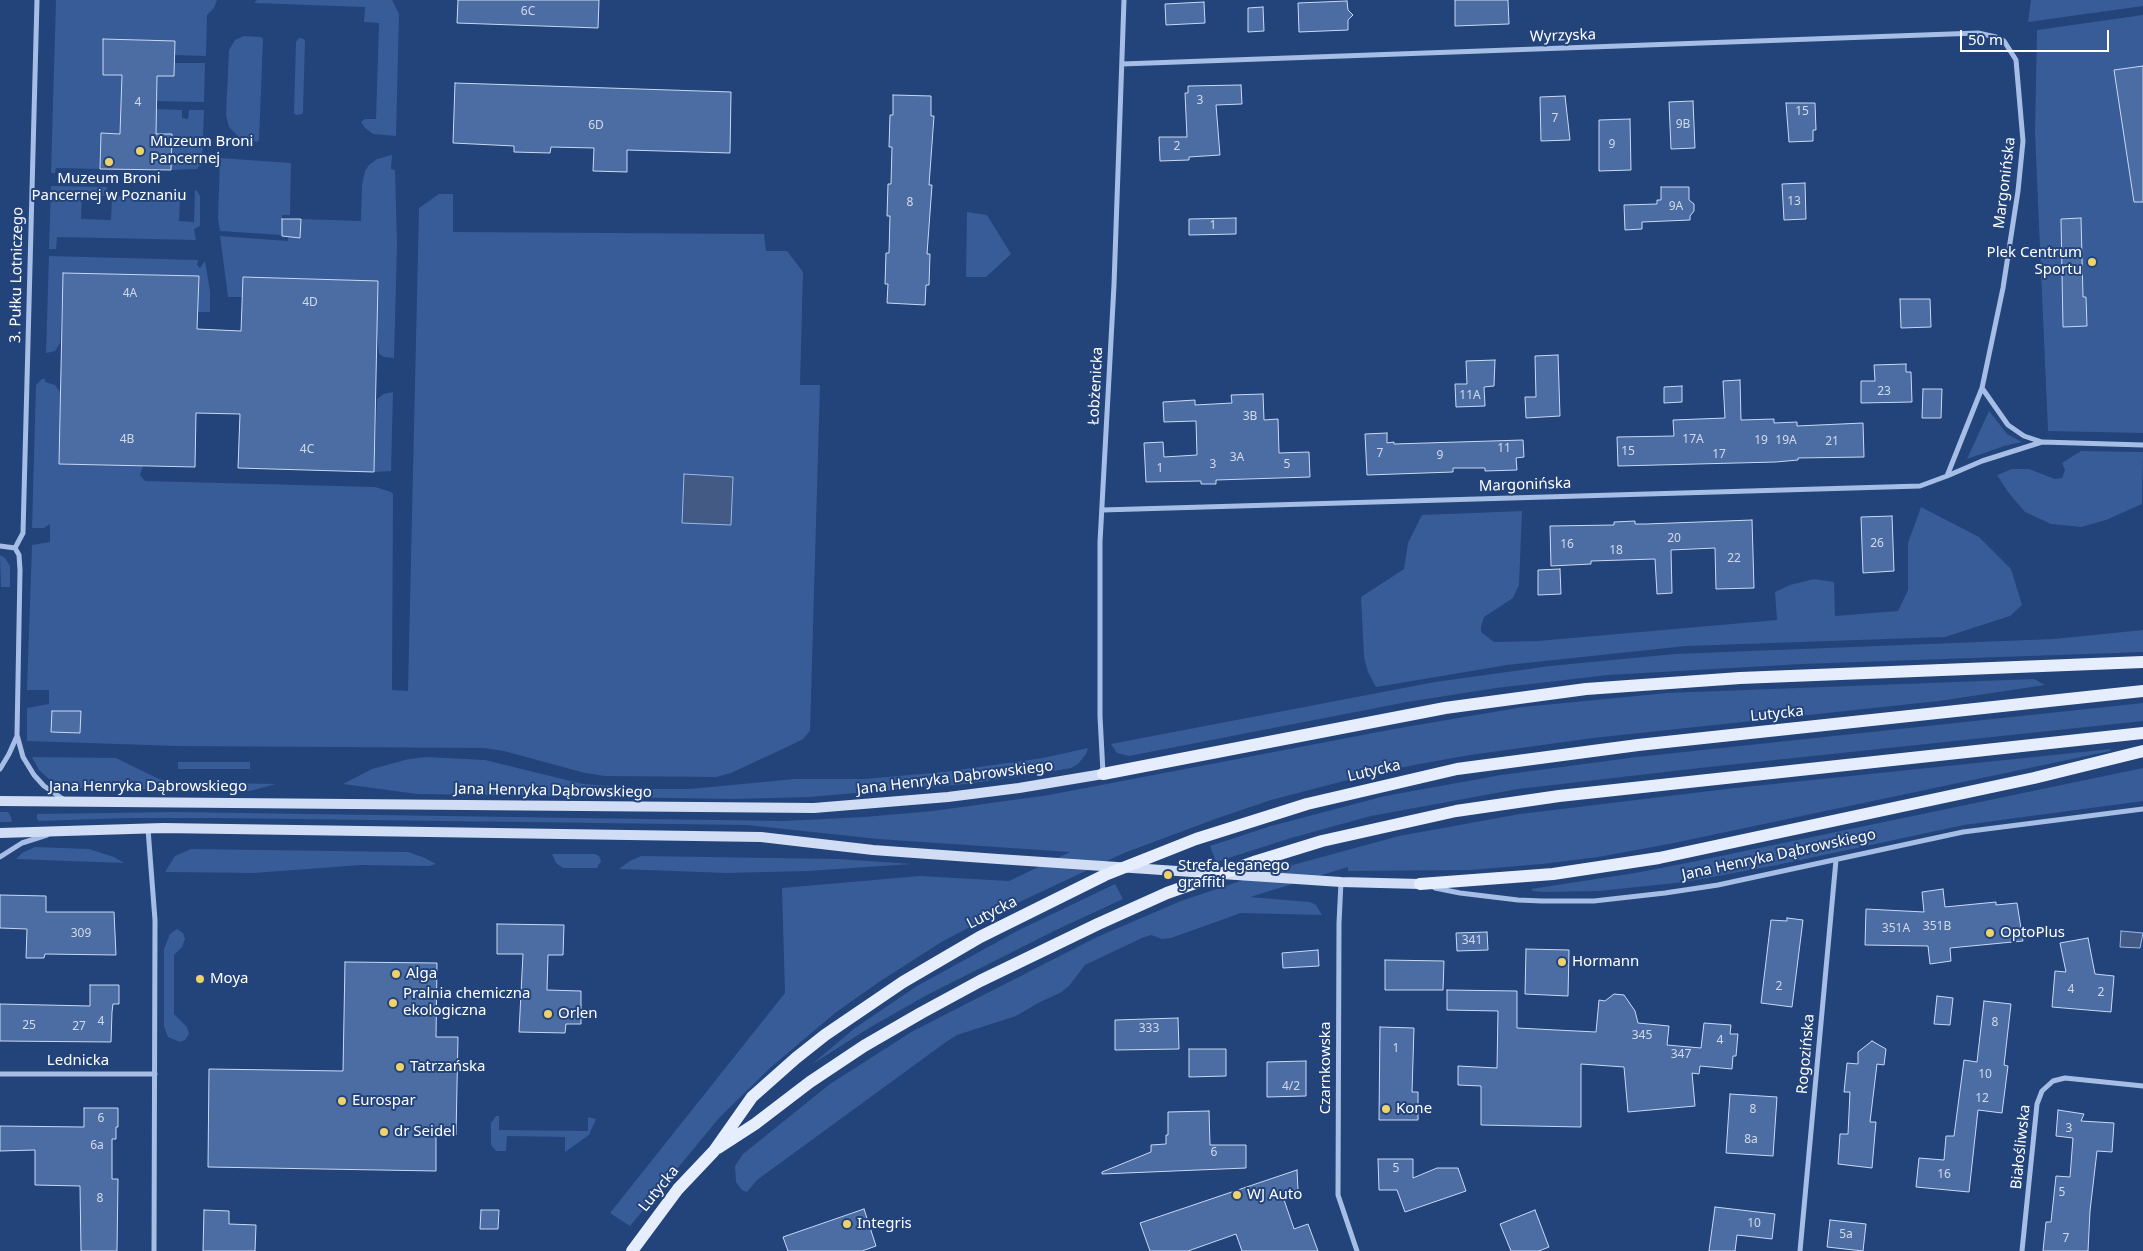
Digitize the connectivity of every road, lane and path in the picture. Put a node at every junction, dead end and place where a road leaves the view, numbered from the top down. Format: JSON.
{"nodes":[{"id":1,"x":37,"y":0,"type":"edge"},
{"id":2,"x":1124,"y":0,"type":"edge"},
{"id":3,"x":2004,"y":41,"type":"joint"},
{"id":4,"x":1122,"y":64,"type":"junction"},
{"id":5,"x":1982,"y":388,"type":"junction"},
{"id":6,"x":2042,"y":442,"type":"junction"},
{"id":7,"x":2143,"y":445,"type":"edge"},
{"id":8,"x":1947,"y":476,"type":"junction"},
{"id":9,"x":1102,"y":510,"type":"junction"},
{"id":10,"x":0,"y":546,"type":"edge"},
{"id":11,"x":15,"y":548,"type":"junction"},
{"id":12,"x":2143,"y":662,"type":"edge"},
{"id":13,"x":2143,"y":691,"type":"edge"},
{"id":14,"x":2143,"y":733,"type":"edge"},
{"id":15,"x":17,"y":735,"type":"junction"},
{"id":16,"x":2143,"y":751,"type":"edge"},
{"id":17,"x":0,"y":770,"type":"edge"},
{"id":18,"x":1103,"y":774,"type":"junction"},
{"id":19,"x":0,"y":801,"type":"edge"},
{"id":20,"x":66,"y":801,"type":"junction"},
{"id":21,"x":2143,"y":809,"type":"edge"},
{"id":22,"x":148,"y":829,"type":"junction"},
{"id":23,"x":61,"y":831,"type":"junction"},
{"id":24,"x":0,"y":833,"type":"edge"},
{"id":25,"x":0,"y":857,"type":"edge"},
{"id":26,"x":1836,"y":860,"type":"junction"},
{"id":27,"x":1340,"y":882,"type":"junction"},
{"id":28,"x":1420,"y":884,"type":"junction"},
{"id":29,"x":0,"y":1074,"type":"edge"},
{"id":30,"x":155,"y":1074,"type":"junction"},
{"id":31,"x":2143,"y":1086,"type":"edge"},
{"id":32,"x":714,"y":1151,"type":"junction"},
{"id":33,"x":154,"y":1251,"type":"edge"},
{"id":34,"x":632,"y":1251,"type":"edge"},
{"id":35,"x":1356,"y":1251,"type":"edge"},
{"id":36,"x":1800,"y":1251,"type":"edge"},
{"id":37,"x":2022,"y":1251,"type":"edge"}],
"edges":[{"from":1,"to":11,"type":"street","name":"3. Pułku Lotniczego"},
{"from":2,"to":4,"type":"street","name":"Łobżenicka"},
{"from":3,"to":4,"type":"street","name":"Wyrzyska"},
{"from":3,"to":5,"type":"street","name":"Margonińska"},
{"from":4,"to":9,"type":"street","name":"Łobżenicka"},
{"from":5,"to":6,"type":"street","name":"Margonińska"},
{"from":5,"to":8,"type":"street","name":"Margonińska"},
{"from":6,"to":7,"type":"street","name":"Margonińska"},
{"from":6,"to":8,"type":"street","name":"Margonińska"},
{"from":8,"to":9,"type":"street","name":"Margonińska"},
{"from":9,"to":18,"type":"street","name":"Łobżenicka"},
{"from":10,"to":11,"type":"street"},
{"from":11,"to":15,"type":"street"},
{"from":12,"to":18,"type":"main road"},
{"from":13,"to":32,"type":"main road","name":"Lutycka"},
{"from":14,"to":32,"type":"main road","name":"Lutycka"},
{"from":15,"to":17,"type":"street"},
{"from":15,"to":20,"type":"street"},
{"from":16,"to":28,"type":"main road"},
{"from":18,"to":20,"type":"main road","name":"Jana Henryka Dąbrowskiego"},
{"from":19,"to":20,"type":"main road","name":"Jana Henryka Dąbrowskiego"},
{"from":21,"to":26,"type":"street","name":"Jana Henryka Dąbrowskiego"},
{"from":22,"to":23,"type":"main road"},
{"from":22,"to":27,"type":"main road"},
{"from":22,"to":30,"type":"street"},
{"from":23,"to":24,"type":"main road"},
{"from":23,"to":25,"type":"street"},
{"from":26,"to":28,"type":"street","name":"Jana Henryka Dąbrowskiego"},
{"from":26,"to":36,"type":"street","name":"Rogozińska"},
{"from":27,"to":28,"type":"main road"},
{"from":27,"to":35,"type":"street","name":"Czarnkowska"},
{"from":29,"to":30,"type":"street","name":"Lednicka"},
{"from":30,"to":33,"type":"street"},
{"from":31,"to":37,"type":"street","name":"Białośliwska"},
{"from":32,"to":34,"type":"main road","name":"Lutycka"}]}
